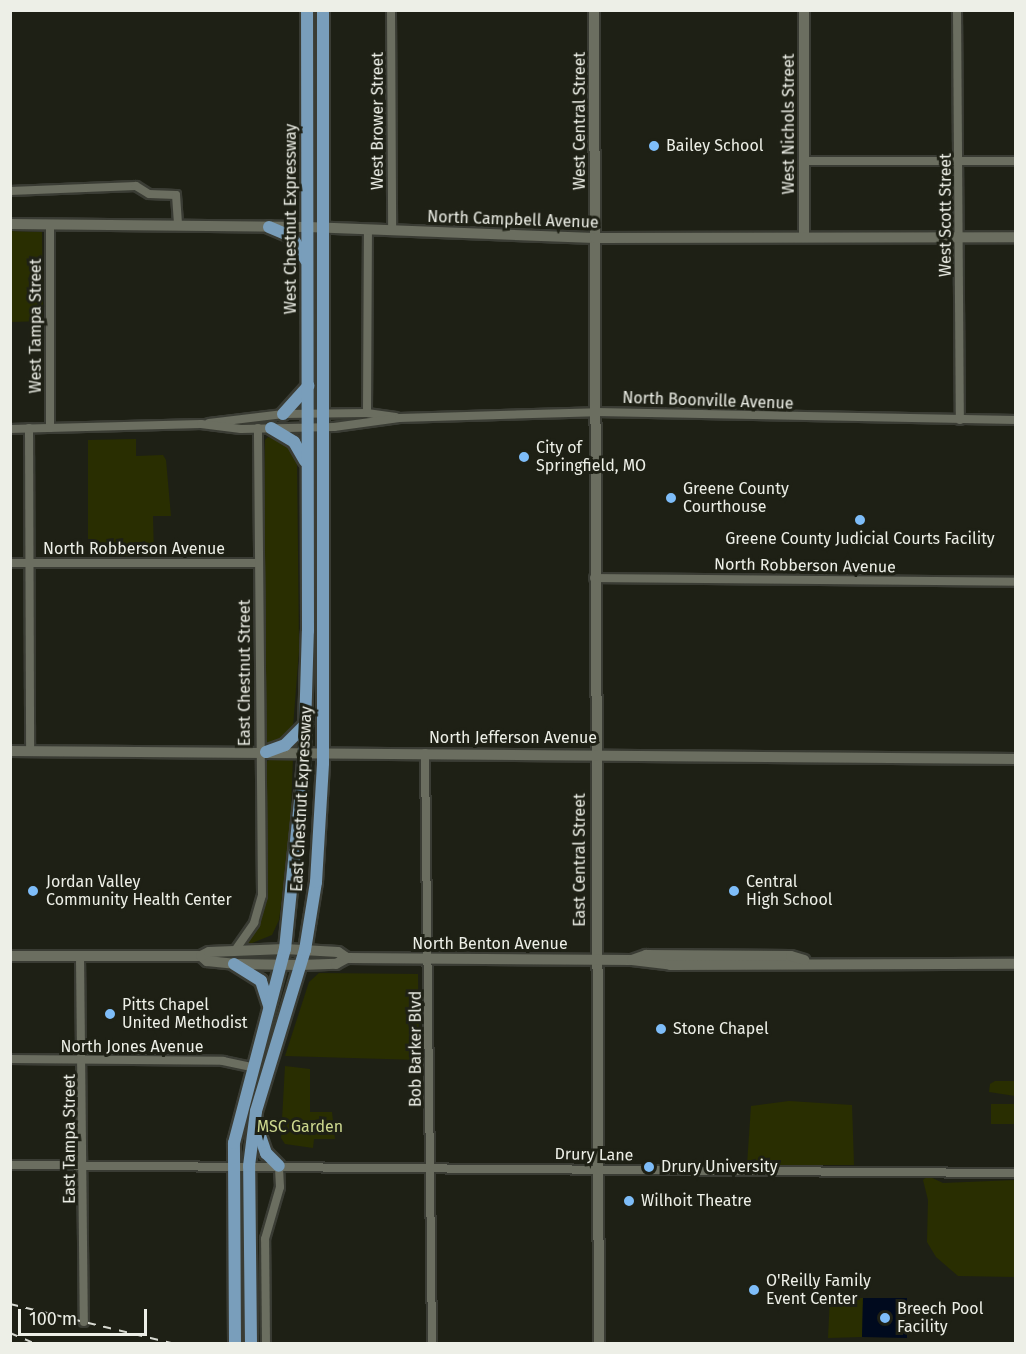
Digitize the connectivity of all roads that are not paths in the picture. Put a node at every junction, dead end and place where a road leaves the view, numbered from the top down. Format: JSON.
{"nodes":[{"id":1,"x":307,"y":10,"type":"edge"},
{"id":2,"x":322,"y":10,"type":"edge"},
{"id":3,"x":391,"y":10,"type":"edge"},
{"id":4,"x":594,"y":10,"type":"edge"},
{"id":5,"x":804,"y":10,"type":"edge"},
{"id":6,"x":957,"y":10,"type":"edge"},
{"id":7,"x":804,"y":160,"type":"junction"},
{"id":8,"x":960,"y":161,"type":"junction"},
{"id":9,"x":1016,"y":161,"type":"edge"},
{"id":10,"x":10,"y":191,"type":"edge"},
{"id":11,"x":10,"y":224,"type":"edge"},
{"id":12,"x":50,"y":224,"type":"junction"},
{"id":13,"x":178,"y":226,"type":"junction"},
{"id":14,"x":269,"y":227,"type":"junction"},
{"id":15,"x":308,"y":227,"type":"junction"},
{"id":16,"x":323,"y":228,"type":"junction"},
{"id":17,"x":368,"y":230,"type":"junction"},
{"id":18,"x":392,"y":231,"type":"junction"},
{"id":19,"x":961,"y":236,"type":"junction"},
{"id":20,"x":804,"y":237,"type":"junction"},
{"id":21,"x":1016,"y":237,"type":"edge"},
{"id":22,"x":596,"y":238,"type":"junction"},
{"id":23,"x":308,"y":265,"type":"junction"},
{"id":24,"x":308,"y":386,"type":"junction"},
{"id":25,"x":596,"y":412,"type":"junction"},
{"id":26,"x":367,"y":413,"type":"junction"},
{"id":27,"x":283,"y":414,"type":"junction"},
{"id":28,"x":308,"y":414,"type":"junction"},
{"id":29,"x":323,"y":414,"type":"junction"},
{"id":30,"x":399,"y":418,"type":"junction"},
{"id":31,"x":960,"y":420,"type":"junction"},
{"id":32,"x":1016,"y":420,"type":"edge"},
{"id":33,"x":201,"y":424,"type":"junction"},
{"id":34,"x":323,"y":427,"type":"junction"},
{"id":35,"x":29,"y":428,"type":"junction"},
{"id":36,"x":50,"y":428,"type":"junction"},
{"id":37,"x":258,"y":428,"type":"junction"},
{"id":38,"x":271,"y":428,"type":"junction"},
{"id":39,"x":308,"y":428,"type":"junction"},
{"id":40,"x":10,"y":429,"type":"edge"},
{"id":41,"x":308,"y":469,"type":"junction"},
{"id":42,"x":10,"y":563,"type":"edge"},
{"id":43,"x":32,"y":563,"type":"junction"},
{"id":44,"x":258,"y":563,"type":"junction"},
{"id":45,"x":594,"y":578,"type":"junction"},
{"id":46,"x":1016,"y":582,"type":"edge"},
{"id":47,"x":306,"y":724,"type":"junction"},
{"id":48,"x":10,"y":751,"type":"edge"},
{"id":49,"x":30,"y":751,"type":"junction"},
{"id":50,"x":262,"y":752,"type":"junction"},
{"id":51,"x":305,"y":752,"type":"junction"},
{"id":52,"x":323,"y":752,"type":"junction"},
{"id":53,"x":426,"y":753,"type":"junction"},
{"id":54,"x":594,"y":753,"type":"junction"},
{"id":55,"x":1016,"y":759,"type":"edge"},
{"id":56,"x":236,"y":949,"type":"junction"},
{"id":57,"x":285,"y":949,"type":"junction"},
{"id":58,"x":305,"y":950,"type":"junction"},
{"id":59,"x":10,"y":956,"type":"edge"},
{"id":60,"x":80,"y":956,"type":"junction"},
{"id":61,"x":201,"y":956,"type":"junction"},
{"id":62,"x":347,"y":958,"type":"junction"},
{"id":63,"x":429,"y":960,"type":"junction"},
{"id":64,"x":595,"y":960,"type":"junction"},
{"id":65,"x":234,"y":964,"type":"junction"},
{"id":66,"x":281,"y":964,"type":"junction"},
{"id":67,"x":1016,"y":964,"type":"edge"},
{"id":68,"x":300,"y":965,"type":"junction"},
{"id":69,"x":270,"y":1011,"type":"junction"},
{"id":70,"x":10,"y":1059,"type":"edge"},
{"id":71,"x":83,"y":1060,"type":"junction"},
{"id":72,"x":252,"y":1067,"type":"junction"},
{"id":73,"x":256,"y":1111,"type":"junction"},
{"id":74,"x":84,"y":1164,"type":"junction"},
{"id":75,"x":10,"y":1165,"type":"edge"},
{"id":76,"x":232,"y":1166,"type":"junction"},
{"id":77,"x":249,"y":1166,"type":"junction"},
{"id":78,"x":279,"y":1166,"type":"junction"},
{"id":79,"x":430,"y":1166,"type":"junction"},
{"id":80,"x":597,"y":1168,"type":"junction"},
{"id":81,"x":1016,"y":1173,"type":"edge"},
{"id":82,"x":84,"y":1322,"type":"dead end"},
{"id":83,"x":251,"y":1339,"type":"edge"},
{"id":84,"x":236,"y":1340,"type":"edge"},
{"id":85,"x":266,"y":1344,"type":"edge"},
{"id":86,"x":432,"y":1344,"type":"edge"},
{"id":87,"x":599,"y":1344,"type":"edge"}],
"edges":[{"from":1,"to":15,"type":"main road","name":"West Chestnut Expressway"},
{"from":2,"to":16,"type":"main road","name":"West Chestnut Expressway"},
{"from":3,"to":18,"type":"street","name":"West Brower Street"},
{"from":4,"to":22,"type":"main road","name":"West Central Street"},
{"from":5,"to":7,"type":"main road","name":"West Nichols Street"},
{"from":6,"to":8,"type":"street","name":"West Scott Street"},
{"from":7,"to":8,"type":"street"},
{"from":7,"to":20,"type":"main road","name":"West Nichols Street"},
{"from":8,"to":9,"type":"street"},
{"from":8,"to":19,"type":"street","name":"West Scott Street"},
{"from":10,"to":13,"type":"street"},
{"from":11,"to":12,"type":"main road","name":"North Campbell Avenue"},
{"from":12,"to":13,"type":"main road","name":"North Campbell Avenue"},
{"from":12,"to":36,"type":"street","name":"West Tampa Street"},
{"from":13,"to":14,"type":"main road","name":"North Campbell Avenue"},
{"from":14,"to":15,"type":"main road","name":"North Campbell Avenue"},
{"from":14,"to":23,"type":"main road"},
{"from":15,"to":16,"type":"main road","name":"North Campbell Avenue"},
{"from":15,"to":23,"type":"main road","name":"West Chestnut Expressway"},
{"from":16,"to":17,"type":"main road","name":"North Campbell Avenue"},
{"from":16,"to":29,"type":"main road","name":"West Chestnut Expressway"},
{"from":17,"to":18,"type":"main road","name":"North Campbell Avenue"},
{"from":17,"to":26,"type":"street"},
{"from":18,"to":22,"type":"main road","name":"North Campbell Avenue"},
{"from":19,"to":20,"type":"main road","name":"North Campbell Avenue"},
{"from":19,"to":21,"type":"main road","name":"North Campbell Avenue"},
{"from":19,"to":31,"type":"street","name":"West Scott Street"},
{"from":20,"to":22,"type":"main road","name":"North Campbell Avenue"},
{"from":22,"to":25,"type":"main road","name":"West Central Street"},
{"from":23,"to":24,"type":"main road","name":"West Chestnut Expressway"},
{"from":24,"to":27,"type":"main road"},
{"from":24,"to":28,"type":"main road","name":"West Chestnut Expressway"},
{"from":25,"to":30,"type":"street","name":"North Boonville Avenue"},
{"from":25,"to":31,"type":"street","name":"North Boonville Avenue"},
{"from":25,"to":45,"type":"main road","name":"East Central Street"},
{"from":26,"to":29,"type":"street","name":"North Boonville Avenue"},
{"from":26,"to":30,"type":"street","name":"North Boonville Avenue"},
{"from":27,"to":28,"type":"street","name":"North Boonville Avenue"},
{"from":27,"to":33,"type":"street","name":"North Boonville Avenue"},
{"from":28,"to":29,"type":"street","name":"North Boonville Avenue"},
{"from":28,"to":39,"type":"main road","name":"West Chestnut Expressway"},
{"from":29,"to":34,"type":"main road","name":"West Chestnut Expressway"},
{"from":30,"to":34,"type":"street","name":"North Boonville Avenue"},
{"from":31,"to":32,"type":"street","name":"North Boonville Avenue"},
{"from":33,"to":36,"type":"street","name":"North Boonville Avenue"},
{"from":33,"to":37,"type":"street","name":"North Boonville Avenue"},
{"from":34,"to":39,"type":"street","name":"North Boonville Avenue"},
{"from":34,"to":52,"type":"main road","name":"East Chestnut Expressway"},
{"from":35,"to":36,"type":"street","name":"North Boonville Avenue"},
{"from":35,"to":40,"type":"street","name":"North Boonville Avenue"},
{"from":35,"to":43,"type":"street"},
{"from":37,"to":38,"type":"street","name":"North Boonville Avenue"},
{"from":37,"to":44,"type":"street","name":"East Chestnut Street"},
{"from":38,"to":39,"type":"street","name":"North Boonville Avenue"},
{"from":38,"to":41,"type":"main road"},
{"from":39,"to":41,"type":"main road","name":"East Chestnut Expressway"},
{"from":41,"to":47,"type":"main road","name":"East Chestnut Expressway"},
{"from":42,"to":43,"type":"street","name":"North Robberson Avenue"},
{"from":43,"to":44,"type":"street","name":"North Robberson Avenue"},
{"from":43,"to":49,"type":"street"},
{"from":44,"to":50,"type":"street","name":"East Chestnut Street"},
{"from":45,"to":46,"type":"street","name":"North Robberson Avenue"},
{"from":45,"to":54,"type":"main road","name":"East Central Street"},
{"from":47,"to":50,"type":"main road"},
{"from":47,"to":51,"type":"main road","name":"East Chestnut Expressway"},
{"from":48,"to":49,"type":"main road","name":"North Jefferson Avenue"},
{"from":49,"to":50,"type":"main road","name":"North Jefferson Avenue"},
{"from":50,"to":51,"type":"main road","name":"North Jefferson Avenue"},
{"from":50,"to":56,"type":"street","name":"East Chestnut Street"},
{"from":51,"to":52,"type":"main road","name":"North Jefferson Avenue"},
{"from":51,"to":57,"type":"main road","name":"East Chestnut Expressway"},
{"from":52,"to":53,"type":"main road","name":"North Jefferson Avenue"},
{"from":52,"to":58,"type":"main road","name":"East Chestnut Expressway"},
{"from":53,"to":54,"type":"main road","name":"North Jefferson Avenue"},
{"from":53,"to":63,"type":"street","name":"Bob Barker Blvd"},
{"from":54,"to":55,"type":"main road","name":"North Jefferson Avenue"},
{"from":54,"to":64,"type":"main road","name":"East Central Street"},
{"from":56,"to":57,"type":"main road","name":"North Benton Avenue"},
{"from":56,"to":61,"type":"main road","name":"North Benton Avenue"},
{"from":57,"to":58,"type":"main road","name":"North Benton Avenue"},
{"from":57,"to":66,"type":"main road","name":"East Chestnut Expressway"},
{"from":58,"to":62,"type":"main road","name":"North Benton Avenue"},
{"from":58,"to":68,"type":"main road","name":"East Chestnut Expressway"},
{"from":59,"to":60,"type":"main road","name":"North Benton Avenue"},
{"from":60,"to":61,"type":"main road","name":"North Benton Avenue"},
{"from":60,"to":71,"type":"street","name":"East Tampa Street"},
{"from":61,"to":65,"type":"main road","name":"North Benton Avenue"},
{"from":62,"to":63,"type":"main road","name":"North Benton Avenue"},
{"from":62,"to":68,"type":"main road","name":"North Benton Avenue"},
{"from":63,"to":64,"type":"main road","name":"North Benton Avenue"},
{"from":63,"to":79,"type":"street","name":"Bob Barker Blvd"},
{"from":64,"to":67,"type":"main road","name":"North Benton Avenue"},
{"from":64,"to":80,"type":"main road","name":"East Central Street"},
{"from":65,"to":66,"type":"main road","name":"North Benton Avenue"},
{"from":65,"to":69,"type":"main road"},
{"from":66,"to":68,"type":"main road","name":"North Benton Avenue"},
{"from":66,"to":69,"type":"main road","name":"East Chestnut Expressway"},
{"from":68,"to":73,"type":"main road","name":"East Chestnut Expressway"},
{"from":69,"to":72,"type":"main road","name":"East Chestnut Expressway"},
{"from":70,"to":71,"type":"street","name":"North Jones Avenue"},
{"from":71,"to":72,"type":"street","name":"North Jones Avenue"},
{"from":71,"to":74,"type":"street","name":"East Tampa Street"},
{"from":72,"to":76,"type":"main road","name":"East Chestnut Expressway"},
{"from":73,"to":77,"type":"main road","name":"East Chestnut Expressway"},
{"from":73,"to":78,"type":"main road"},
{"from":74,"to":75,"type":"street","name":"Drury Lane"},
{"from":74,"to":76,"type":"street","name":"Drury Lane"},
{"from":74,"to":82,"type":"street","name":"East Tampa Street"},
{"from":76,"to":77,"type":"street","name":"Drury Lane"},
{"from":76,"to":84,"type":"main road","name":"East Chestnut Expressway"},
{"from":77,"to":78,"type":"street","name":"Drury Lane"},
{"from":77,"to":83,"type":"main road","name":"East Chestnut Expressway"},
{"from":78,"to":79,"type":"street","name":"Drury Lane"},
{"from":78,"to":85,"type":"street"},
{"from":79,"to":80,"type":"street","name":"Drury Lane"},
{"from":79,"to":86,"type":"street","name":"Bob Barker Blvd"},
{"from":80,"to":81,"type":"street","name":"Drury Lane"},
{"from":80,"to":87,"type":"main road","name":"East Central Street"}]}
